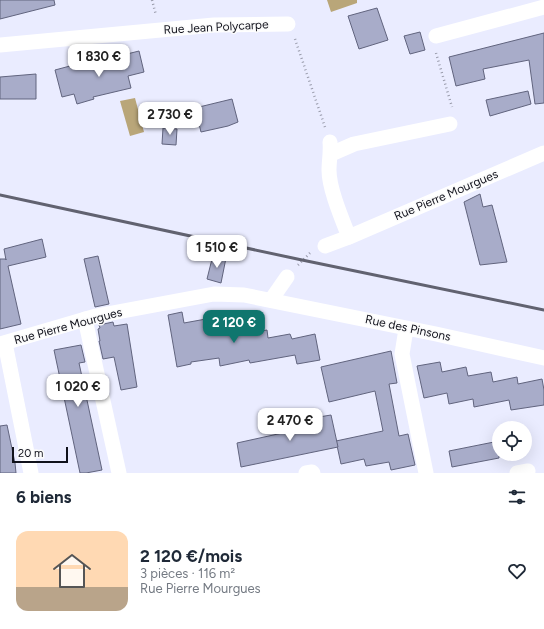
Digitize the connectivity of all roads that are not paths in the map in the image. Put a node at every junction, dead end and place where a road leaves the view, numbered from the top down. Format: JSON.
{"nodes":[{"id":1,"x":544,"y":7,"type":"edge"},
{"id":2,"x":288,"y":24,"type":"road end"},
{"id":3,"x":436,"y":36,"type":"road end"},
{"id":4,"x":0,"y":45,"type":"edge"},
{"id":5,"x":450,"y":124,"type":"road end"},
{"id":6,"x":544,"y":153,"type":"edge"},
{"id":7,"x":349,"y":237,"type":"junction"},
{"id":8,"x":324,"y":246,"type":"road end"},
{"id":9,"x":287,"y":277,"type":"road end"},
{"id":10,"x":271,"y":300,"type":"junction"},
{"id":11,"x":85,"y":320,"type":"junction"},
{"id":12,"x":406,"y":329,"type":"junction"},
{"id":13,"x":2,"y":344,"type":"edge"},
{"id":14,"x":544,"y":358,"type":"edge"},
{"id":15,"x":31,"y":473,"type":"edge"},
{"id":16,"x":119,"y":473,"type":"edge"},
{"id":17,"x":306,"y":473,"type":"edge"},
{"id":18,"x":313,"y":473,"type":"edge"},
{"id":19,"x":426,"y":473,"type":"edge"}],
"edges":[{"from":1,"to":3,"type":"street"},
{"from":2,"to":4,"type":"street","name":"Rue Jean Polycarpe"},
{"from":5,"to":7,"type":"street"},
{"from":6,"to":7,"type":"street","name":"Rue Pierre Mourgues"},
{"from":7,"to":8,"type":"street","name":"Rue Pierre Mourgues"},
{"from":9,"to":10,"type":"street"},
{"from":10,"to":11,"type":"street","name":"Rue Pierre Mourgues"},
{"from":10,"to":12,"type":"street","name":"Rue des Pinsons"},
{"from":11,"to":13,"type":"street","name":"Rue Pierre Mourgues"},
{"from":11,"to":16,"type":"street"},
{"from":12,"to":14,"type":"street","name":"Rue des Pinsons"},
{"from":12,"to":19,"type":"street"},
{"from":13,"to":15,"type":"street"},
{"from":17,"to":18,"type":"street"}]}
